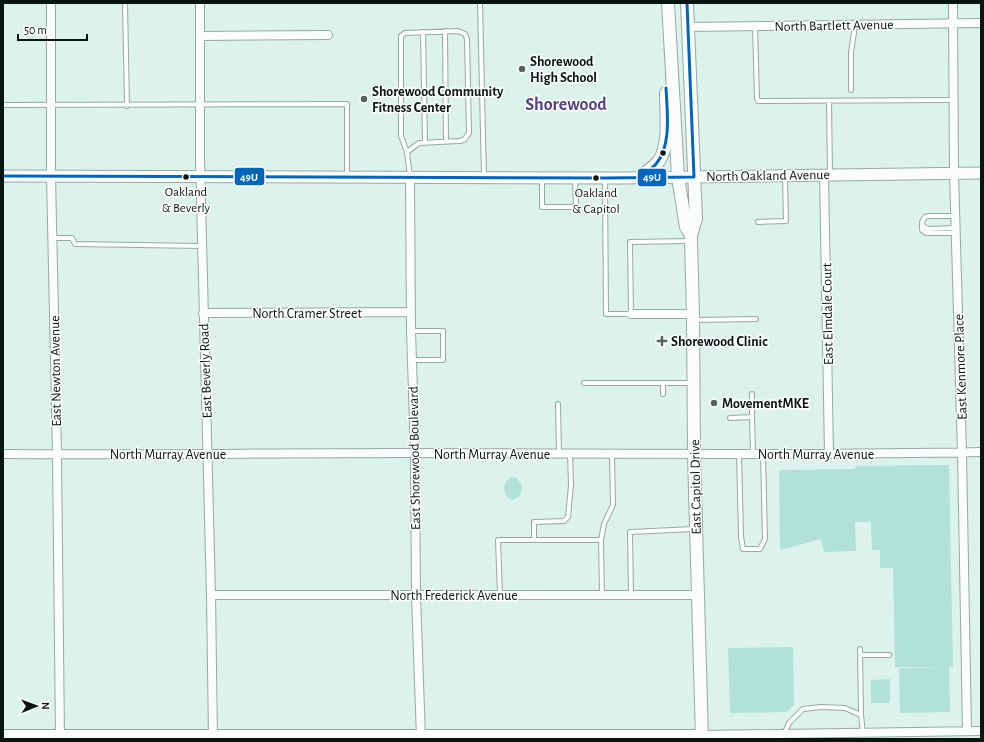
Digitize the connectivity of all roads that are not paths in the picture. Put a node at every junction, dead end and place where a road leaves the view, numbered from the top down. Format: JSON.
{"nodes":[{"id":1,"x":51,"y":3,"type":"edge"},
{"id":2,"x":125,"y":3,"type":"edge"},
{"id":3,"x":200,"y":3,"type":"edge"},
{"id":4,"x":480,"y":3,"type":"edge"},
{"id":5,"x":668,"y":3,"type":"edge"},
{"id":6,"x":673,"y":3,"type":"edge"},
{"id":7,"x":687,"y":3,"type":"edge"},
{"id":8,"x":953,"y":3,"type":"edge"},
{"id":9,"x":953,"y":23,"type":"junction"},
{"id":10,"x":981,"y":23,"type":"edge"},
{"id":11,"x":855,"y":24,"type":"junction"},
{"id":12,"x":755,"y":26,"type":"junction"},
{"id":13,"x":687,"y":27,"type":"junction"},
{"id":14,"x":423,"y":32,"type":"junction"},
{"id":15,"x":445,"y":32,"type":"junction"},
{"id":16,"x":328,"y":35,"type":"dead end"},
{"id":17,"x":200,"y":36,"type":"junction"},
{"id":18,"x":670,"y":48,"type":"junction"},
{"id":19,"x":851,"y":90,"type":"dead end"},
{"id":20,"x":953,"y":100,"type":"junction"},
{"id":21,"x":829,"y":101,"type":"junction"},
{"id":22,"x":200,"y":104,"type":"junction"},
{"id":23,"x":3,"y":105,"type":"edge"},
{"id":24,"x":51,"y":106,"type":"junction"},
{"id":25,"x":127,"y":106,"type":"junction"},
{"id":26,"x":425,"y":142,"type":"junction"},
{"id":27,"x":446,"y":142,"type":"junction"},
{"id":28,"x":407,"y":152,"type":"junction"},
{"id":29,"x":981,"y":172,"type":"edge"},
{"id":30,"x":954,"y":173,"type":"junction"},
{"id":31,"x":785,"y":174,"type":"junction"},
{"id":32,"x":827,"y":174,"type":"junction"},
{"id":33,"x":3,"y":176,"type":"edge"},
{"id":34,"x":51,"y":176,"type":"junction"},
{"id":35,"x":201,"y":176,"type":"junction"},
{"id":36,"x":347,"y":177,"type":"junction"},
{"id":37,"x":410,"y":177,"type":"junction"},
{"id":38,"x":484,"y":177,"type":"junction"},
{"id":39,"x":542,"y":177,"type":"junction"},
{"id":40,"x":678,"y":177,"type":"junction"},
{"id":41,"x":694,"y":177,"type":"junction"},
{"id":42,"x":576,"y":178,"type":"junction"},
{"id":43,"x":605,"y":178,"type":"junction"},
{"id":44,"x":639,"y":178,"type":"junction"},
{"id":45,"x":955,"y":216,"type":"junction"},
{"id":46,"x":758,"y":222,"type":"dead end"},
{"id":47,"x":955,"y":231,"type":"junction"},
{"id":48,"x":52,"y":238,"type":"junction"},
{"id":49,"x":691,"y":238,"type":"junction"},
{"id":50,"x":202,"y":246,"type":"junction"},
{"id":51,"x":411,"y":312,"type":"junction"},
{"id":52,"x":203,"y":313,"type":"junction"},
{"id":53,"x":631,"y":314,"type":"junction"},
{"id":54,"x":694,"y":317,"type":"junction"},
{"id":55,"x":756,"y":319,"type":"dead end"},
{"id":56,"x":411,"y":331,"type":"junction"},
{"id":57,"x":412,"y":360,"type":"junction"},
{"id":58,"x":661,"y":378,"type":"dead end"},
{"id":59,"x":584,"y":383,"type":"dead end"},
{"id":60,"x":662,"y":383,"type":"junction"},
{"id":61,"x":694,"y":384,"type":"junction"},
{"id":62,"x":663,"y":394,"type":"dead end"},
{"id":63,"x":752,"y":394,"type":"dead end"},
{"id":64,"x":558,"y":404,"type":"dead end"},
{"id":65,"x":752,"y":417,"type":"junction"},
{"id":66,"x":730,"y":418,"type":"dead end"},
{"id":67,"x":981,"y":452,"type":"edge"},
{"id":68,"x":415,"y":453,"type":"junction"},
{"id":69,"x":962,"y":453,"type":"junction"},
{"id":70,"x":3,"y":454,"type":"edge"},
{"id":71,"x":57,"y":454,"type":"junction"},
{"id":72,"x":558,"y":454,"type":"junction"},
{"id":73,"x":570,"y":454,"type":"junction"},
{"id":74,"x":612,"y":454,"type":"junction"},
{"id":75,"x":694,"y":454,"type":"junction"},
{"id":76,"x":739,"y":454,"type":"junction"},
{"id":77,"x":763,"y":454,"type":"junction"},
{"id":78,"x":830,"y":454,"type":"junction"},
{"id":79,"x":208,"y":455,"type":"junction"},
{"id":80,"x":753,"y":455,"type":"junction"},
{"id":81,"x":696,"y":529,"type":"junction"},
{"id":82,"x":534,"y":540,"type":"junction"},
{"id":83,"x":601,"y":540,"type":"junction"},
{"id":84,"x":211,"y":595,"type":"junction"},
{"id":85,"x":602,"y":595,"type":"junction"},
{"id":86,"x":631,"y":595,"type":"junction"},
{"id":87,"x":698,"y":595,"type":"junction"},
{"id":88,"x":416,"y":596,"type":"junction"},
{"id":89,"x":500,"y":596,"type":"junction"},
{"id":90,"x":860,"y":649,"type":"dead end"},
{"id":91,"x":860,"y":655,"type":"junction"},
{"id":92,"x":889,"y":655,"type":"dead end"},
{"id":93,"x":860,"y":715,"type":"junction"},
{"id":94,"x":967,"y":731,"type":"junction"},
{"id":95,"x":981,"y":731,"type":"edge"},
{"id":96,"x":863,"y":733,"type":"junction"},
{"id":97,"x":784,"y":734,"type":"junction"},
{"id":98,"x":3,"y":735,"type":"edge"},
{"id":99,"x":879,"y":736,"type":"edge"},
{"id":100,"x":60,"y":737,"type":"edge"},
{"id":101,"x":213,"y":737,"type":"edge"},
{"id":102,"x":421,"y":737,"type":"edge"},
{"id":103,"x":701,"y":737,"type":"edge"}],
"edges":[{"from":1,"to":24,"type":"street","name":"East Newton Avenue"},
{"from":2,"to":25,"type":"lane"},
{"from":3,"to":17,"type":"street","name":"East Beverly Road"},
{"from":4,"to":38,"type":"lane"},
{"from":5,"to":18,"type":"main road","name":"East Capitol Drive"},
{"from":6,"to":13,"type":"main road"},
{"from":7,"to":13,"type":"main road","name":"East Capitol Drive"},
{"from":8,"to":9,"type":"street","name":"East Kenmore Place"},
{"from":9,"to":10,"type":"street","name":"North Bartlett Avenue"},
{"from":9,"to":11,"type":"street","name":"North Bartlett Avenue"},
{"from":9,"to":20,"type":"street","name":"East Kenmore Place"},
{"from":11,"to":12,"type":"street","name":"North Bartlett Avenue"},
{"from":11,"to":19,"type":"lane"},
{"from":12,"to":13,"type":"street","name":"North Bartlett Avenue"},
{"from":12,"to":21,"type":"lane"},
{"from":13,"to":41,"type":"main road","name":"East Capitol Drive"},
{"from":14,"to":15,"type":"lane"},
{"from":14,"to":26,"type":"lane"},
{"from":14,"to":28,"type":"lane"},
{"from":15,"to":27,"type":"lane"},
{"from":15,"to":27,"type":"lane"},
{"from":16,"to":17,"type":"street"},
{"from":17,"to":22,"type":"street","name":"East Beverly Road"},
{"from":18,"to":40,"type":"main road","name":"East Capitol Drive"},
{"from":18,"to":44,"type":"main road"},
{"from":20,"to":21,"type":"lane"},
{"from":20,"to":30,"type":"street","name":"East Kenmore Place"},
{"from":21,"to":32,"type":"lane"},
{"from":22,"to":25,"type":"lane"},
{"from":22,"to":35,"type":"street","name":"East Beverly Road"},
{"from":22,"to":36,"type":"lane"},
{"from":23,"to":24,"type":"lane"},
{"from":24,"to":25,"type":"lane"},
{"from":24,"to":34,"type":"street","name":"East Newton Avenue"},
{"from":26,"to":27,"type":"lane"},
{"from":26,"to":28,"type":"lane"},
{"from":28,"to":37,"type":"lane"},
{"from":29,"to":30,"type":"main road","name":"North Oakland Avenue"},
{"from":30,"to":32,"type":"main road","name":"North Oakland Avenue"},
{"from":30,"to":45,"type":"street","name":"East Kenmore Place"},
{"from":31,"to":32,"type":"main road","name":"North Oakland Avenue"},
{"from":31,"to":41,"type":"main road","name":"North Oakland Avenue"},
{"from":31,"to":46,"type":"lane"},
{"from":32,"to":78,"type":"street","name":"East Elmdale Court"},
{"from":33,"to":34,"type":"main road","name":"North Oakland Avenue"},
{"from":34,"to":35,"type":"main road","name":"North Oakland Avenue"},
{"from":34,"to":48,"type":"street","name":"East Newton Avenue"},
{"from":35,"to":36,"type":"main road","name":"North Oakland Avenue"},
{"from":35,"to":50,"type":"street","name":"East Beverly Road"},
{"from":36,"to":37,"type":"main road","name":"North Oakland Avenue"},
{"from":37,"to":38,"type":"main road","name":"North Oakland Avenue"},
{"from":37,"to":51,"type":"street","name":"East Shorewood Boulevard"},
{"from":38,"to":39,"type":"main road","name":"North Oakland Avenue"},
{"from":39,"to":42,"type":"main road","name":"North Oakland Avenue"},
{"from":39,"to":42,"type":"lane"},
{"from":40,"to":41,"type":"main road","name":"North Oakland Avenue"},
{"from":40,"to":44,"type":"main road","name":"North Oakland Avenue"},
{"from":40,"to":49,"type":"main road","name":"East Capitol Drive"},
{"from":41,"to":49,"type":"main road","name":"East Capitol Drive"},
{"from":42,"to":43,"type":"main road","name":"North Oakland Avenue"},
{"from":43,"to":44,"type":"main road","name":"North Oakland Avenue"},
{"from":43,"to":53,"type":"lane"},
{"from":45,"to":47,"type":"street","name":"East Kenmore Place"},
{"from":45,"to":47,"type":"lane"},
{"from":47,"to":69,"type":"street","name":"East Kenmore Place"},
{"from":48,"to":50,"type":"lane"},
{"from":48,"to":71,"type":"street","name":"East Newton Avenue"},
{"from":49,"to":53,"type":"lane"},
{"from":49,"to":54,"type":"main road","name":"East Capitol Drive"},
{"from":50,"to":52,"type":"street","name":"East Beverly Road"},
{"from":51,"to":52,"type":"street","name":"North Cramer Street"},
{"from":51,"to":56,"type":"street","name":"East Shorewood Boulevard"},
{"from":52,"to":79,"type":"street","name":"East Beverly Road"},
{"from":53,"to":54,"type":"street"},
{"from":54,"to":55,"type":"lane"},
{"from":54,"to":61,"type":"main road","name":"East Capitol Drive"},
{"from":56,"to":57,"type":"street","name":"East Shorewood Boulevard"},
{"from":56,"to":57,"type":"lane"},
{"from":57,"to":68,"type":"street","name":"East Shorewood Boulevard"},
{"from":58,"to":60,"type":"lane"},
{"from":59,"to":60,"type":"lane"},
{"from":60,"to":61,"type":"lane"},
{"from":60,"to":62,"type":"lane"},
{"from":61,"to":75,"type":"main road","name":"East Capitol Drive"},
{"from":63,"to":65,"type":"lane"},
{"from":64,"to":72,"type":"lane"},
{"from":65,"to":66,"type":"lane"},
{"from":65,"to":80,"type":"lane"},
{"from":67,"to":69,"type":"street","name":"North Murray Avenue"},
{"from":68,"to":72,"type":"street","name":"North Murray Avenue"},
{"from":68,"to":79,"type":"street","name":"North Murray Avenue"},
{"from":68,"to":88,"type":"street","name":"East Shorewood Boulevard"},
{"from":69,"to":78,"type":"street","name":"North Murray Avenue"},
{"from":69,"to":94,"type":"street","name":"East Kenmore Place"},
{"from":70,"to":71,"type":"street","name":"North Murray Avenue"},
{"from":71,"to":79,"type":"street","name":"North Murray Avenue"},
{"from":71,"to":100,"type":"street","name":"East Newton Avenue"},
{"from":72,"to":73,"type":"street","name":"North Murray Avenue"},
{"from":73,"to":74,"type":"street","name":"North Murray Avenue"},
{"from":73,"to":82,"type":"lane"},
{"from":74,"to":75,"type":"street","name":"North Murray Avenue"},
{"from":74,"to":83,"type":"lane"},
{"from":75,"to":76,"type":"street","name":"North Murray Avenue"},
{"from":75,"to":81,"type":"main road","name":"East Capitol Drive"},
{"from":76,"to":77,"type":"lane"},
{"from":76,"to":80,"type":"street","name":"North Murray Avenue"},
{"from":77,"to":78,"type":"street","name":"North Murray Avenue"},
{"from":77,"to":80,"type":"street","name":"North Murray Avenue"},
{"from":79,"to":84,"type":"street","name":"East Beverly Road"},
{"from":81,"to":86,"type":"lane"},
{"from":81,"to":87,"type":"main road","name":"East Capitol Drive"},
{"from":82,"to":83,"type":"lane"},
{"from":82,"to":89,"type":"lane"},
{"from":83,"to":85,"type":"lane"},
{"from":84,"to":88,"type":"street","name":"North Frederick Avenue"},
{"from":84,"to":101,"type":"street","name":"East Beverly Road"},
{"from":85,"to":86,"type":"street","name":"North Frederick Avenue"},
{"from":85,"to":89,"type":"street","name":"North Frederick Avenue"},
{"from":86,"to":87,"type":"street","name":"North Frederick Avenue"},
{"from":87,"to":103,"type":"main road","name":"East Capitol Drive"},
{"from":88,"to":89,"type":"street","name":"North Frederick Avenue"},
{"from":88,"to":102,"type":"street","name":"East Shorewood Boulevard"},
{"from":90,"to":91,"type":"lane"},
{"from":91,"to":92,"type":"lane"},
{"from":91,"to":93,"type":"lane"},
{"from":93,"to":96,"type":"lane"},
{"from":93,"to":97,"type":"lane"},
{"from":94,"to":95,"type":"street"},
{"from":94,"to":99,"type":"street"},
{"from":96,"to":97,"type":"street"},
{"from":96,"to":99,"type":"street"},
{"from":97,"to":103,"type":"street"},
{"from":98,"to":100,"type":"street"},
{"from":100,"to":101,"type":"street"},
{"from":101,"to":102,"type":"street"},
{"from":102,"to":103,"type":"street"}]}
